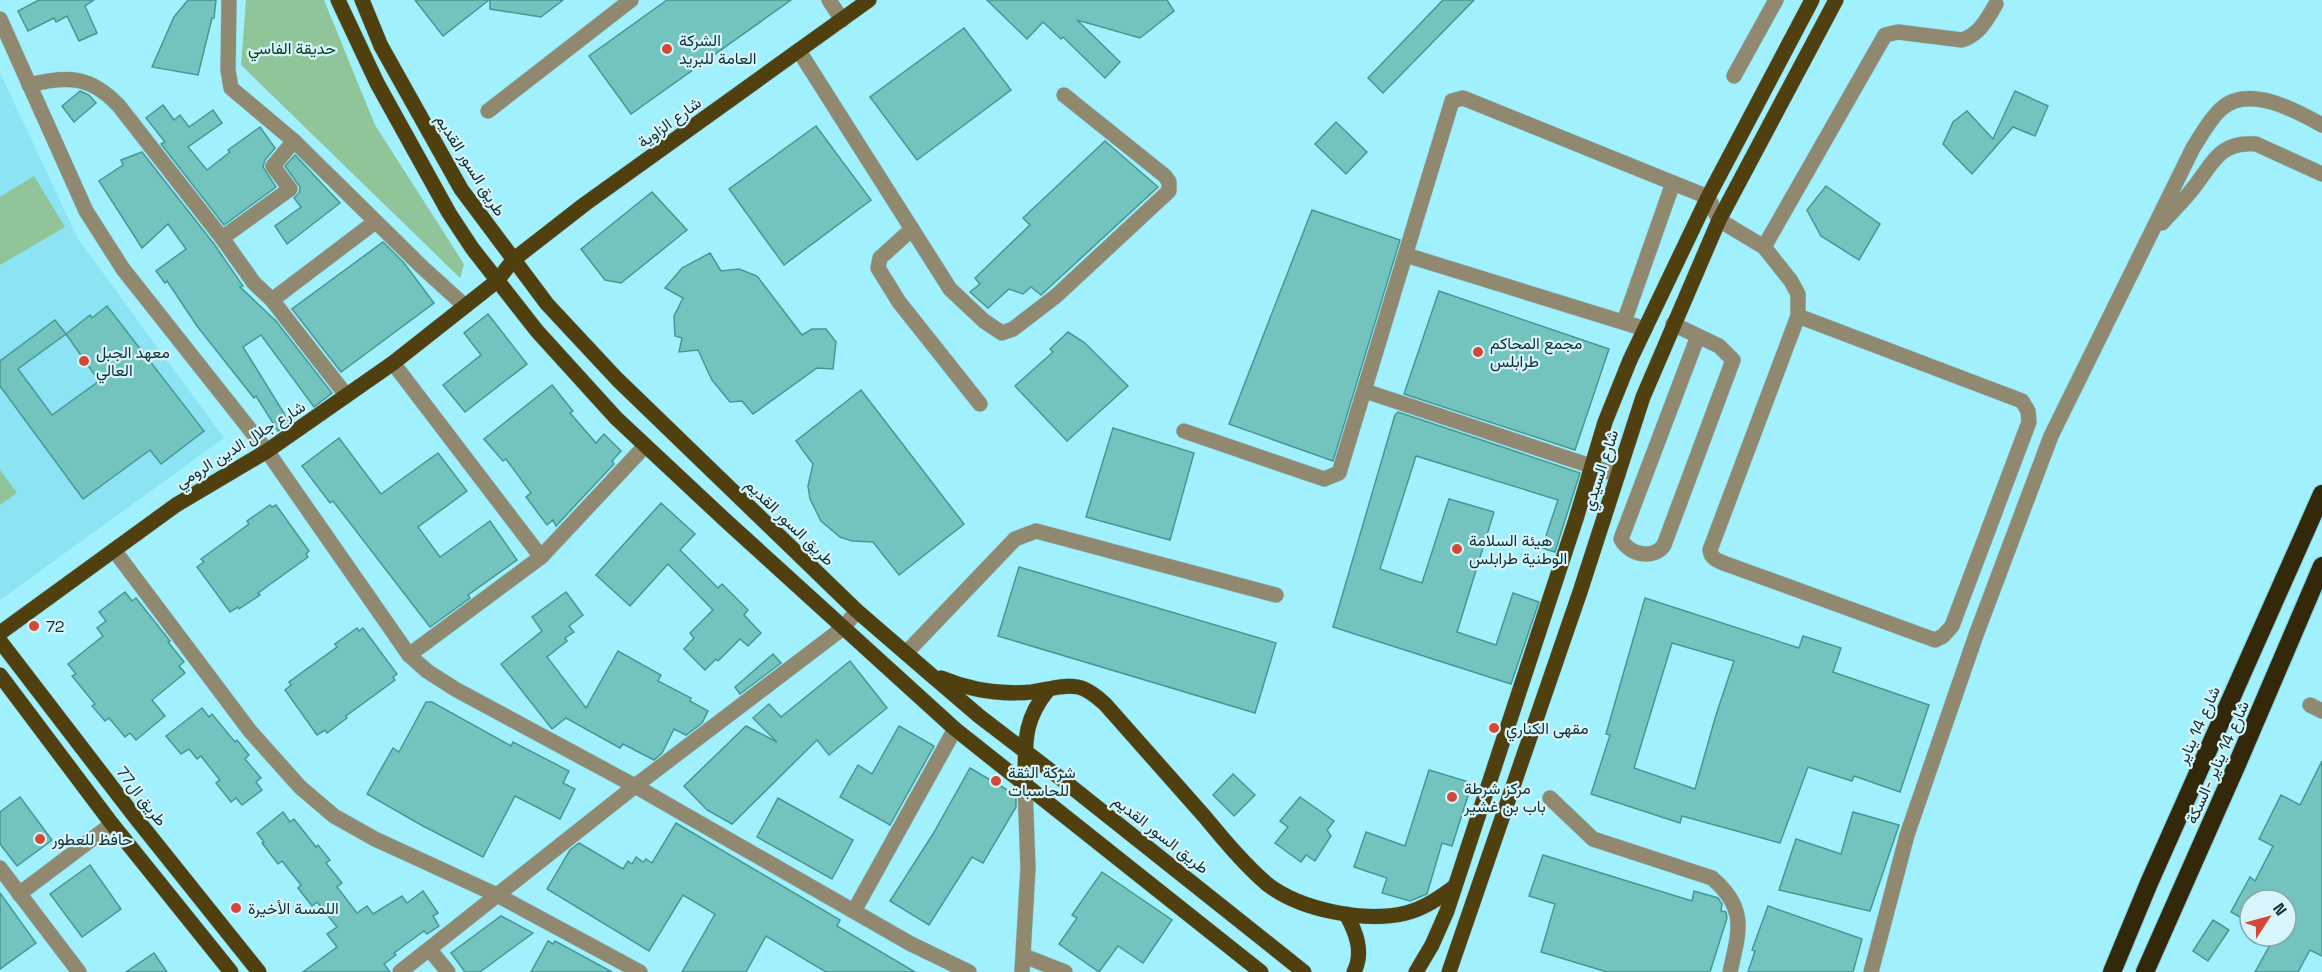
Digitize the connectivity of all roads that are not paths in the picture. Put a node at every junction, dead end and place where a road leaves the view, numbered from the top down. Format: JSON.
{"nodes":[{"id":1,"x":229,"y":0,"type":"edge"},
{"id":2,"x":338,"y":0,"type":"edge"},
{"id":3,"x":362,"y":0,"type":"edge"},
{"id":4,"x":631,"y":0,"type":"edge"},
{"id":5,"x":829,"y":0,"type":"edge"},
{"id":6,"x":869,"y":0,"type":"edge"},
{"id":7,"x":1776,"y":0,"type":"edge"},
{"id":8,"x":1812,"y":0,"type":"edge"},
{"id":9,"x":1836,"y":0,"type":"edge"},
{"id":10,"x":1996,"y":4,"type":"dead end"},
{"id":11,"x":0,"y":19,"type":"edge"},
{"id":12,"x":842,"y":20,"type":"junction"},
{"id":13,"x":799,"y":51,"type":"junction"},
{"id":14,"x":1734,"y":76,"type":"dead end"},
{"id":15,"x":29,"y":85,"type":"junction"},
{"id":16,"x":1064,"y":95,"type":"dead end"},
{"id":17,"x":488,"y":111,"type":"dead end"},
{"id":18,"x":2322,"y":125,"type":"edge"},
{"id":19,"x":294,"y":141,"type":"junction"},
{"id":20,"x":2322,"y":174,"type":"edge"},
{"id":21,"x":1673,"y":183,"type":"junction"},
{"id":22,"x":1708,"y":197,"type":"junction"},
{"id":23,"x":1719,"y":220,"type":"junction"},
{"id":24,"x":375,"y":222,"type":"junction"},
{"id":25,"x":912,"y":229,"type":"junction"},
{"id":26,"x":2152,"y":234,"type":"junction"},
{"id":27,"x":222,"y":238,"type":"junction"},
{"id":28,"x":1764,"y":247,"type":"junction"},
{"id":29,"x":1406,"y":255,"type":"junction"},
{"id":30,"x":513,"y":260,"type":"junction"},
{"id":31,"x":496,"y":281,"type":"junction"},
{"id":32,"x":272,"y":300,"type":"junction"},
{"id":33,"x":465,"y":306,"type":"junction"},
{"id":34,"x":1798,"y":316,"type":"junction"},
{"id":35,"x":1624,"y":322,"type":"junction"},
{"id":36,"x":1673,"y":324,"type":"junction"},
{"id":37,"x":1645,"y":329,"type":"junction"},
{"id":38,"x":1698,"y":336,"type":"junction"},
{"id":39,"x":393,"y":363,"type":"junction"},
{"id":40,"x":1365,"y":391,"type":"junction"},
{"id":41,"x":346,"y":395,"type":"junction"},
{"id":42,"x":980,"y":404,"type":"dead end"},
{"id":43,"x":1184,"y":431,"type":"dead end"},
{"id":44,"x":645,"y":446,"type":"junction"},
{"id":45,"x":267,"y":451,"type":"junction"},
{"id":46,"x":1592,"y":467,"type":"junction"},
{"id":47,"x":1618,"y":475,"type":"junction"},
{"id":48,"x":2322,"y":494,"type":"edge"},
{"id":49,"x":114,"y":550,"type":"junction"},
{"id":50,"x":541,"y":557,"type":"junction"},
{"id":51,"x":2322,"y":566,"type":"edge"},
{"id":52,"x":1554,"y":586,"type":"junction"},
{"id":53,"x":1580,"y":592,"type":"junction"},
{"id":54,"x":1276,"y":595,"type":"dead end"},
{"id":55,"x":857,"y":611,"type":"junction"},
{"id":56,"x":843,"y":628,"type":"junction"},
{"id":57,"x":0,"y":633,"type":"edge"},
{"id":58,"x":0,"y":641,"type":"edge"},
{"id":59,"x":906,"y":653,"type":"junction"},
{"id":60,"x":409,"y":655,"type":"junction"},
{"id":61,"x":930,"y":674,"type":"junction"},
{"id":62,"x":0,"y":675,"type":"edge"},
{"id":63,"x":1048,"y":690,"type":"junction"},
{"id":64,"x":955,"y":729,"type":"junction"},
{"id":65,"x":1026,"y":752,"type":"junction"},
{"id":66,"x":635,"y":786,"type":"junction"},
{"id":67,"x":1025,"y":786,"type":"junction"},
{"id":68,"x":1550,"y":798,"type":"dead end"},
{"id":69,"x":112,"y":824,"type":"junction"},
{"id":70,"x":0,"y":868,"type":"edge"},
{"id":71,"x":1454,"y":887,"type":"junction"},
{"id":72,"x":20,"y":894,"type":"junction"},
{"id":73,"x":497,"y":895,"type":"junction"},
{"id":74,"x":854,"y":911,"type":"junction"},
{"id":75,"x":1346,"y":914,"type":"junction"},
{"id":76,"x":430,"y":950,"type":"junction"},
{"id":77,"x":1024,"y":956,"type":"junction"},
{"id":78,"x":1454,"y":967,"type":"edge"},
{"id":79,"x":79,"y":972,"type":"edge"},
{"id":80,"x":231,"y":972,"type":"edge"},
{"id":81,"x":258,"y":972,"type":"edge"},
{"id":82,"x":400,"y":972,"type":"edge"},
{"id":83,"x":448,"y":972,"type":"edge"},
{"id":84,"x":640,"y":972,"type":"edge"},
{"id":85,"x":969,"y":972,"type":"edge"},
{"id":86,"x":1022,"y":972,"type":"edge"},
{"id":87,"x":1065,"y":972,"type":"edge"},
{"id":88,"x":1261,"y":972,"type":"edge"},
{"id":89,"x":1304,"y":972,"type":"edge"},
{"id":90,"x":1354,"y":972,"type":"edge"},
{"id":91,"x":1416,"y":972,"type":"edge"},
{"id":92,"x":1730,"y":972,"type":"edge"},
{"id":93,"x":1871,"y":972,"type":"edge"},
{"id":94,"x":2112,"y":972,"type":"edge"},
{"id":95,"x":2145,"y":972,"type":"edge"}],
"edges":[{"from":1,"to":19,"type":"street"},
{"from":2,"to":31,"type":"main road"},
{"from":3,"to":30,"type":"main road","name":"طريق السور القديم"},
{"from":4,"to":17,"type":"street"},
{"from":5,"to":12,"type":"street"},
{"from":6,"to":12,"type":"main road","name":"شارع الزاوية"},
{"from":7,"to":14,"type":"street"},
{"from":8,"to":22,"type":"main road","name":"شارع السيدي"},
{"from":9,"to":23,"type":"main road","name":"شارع السيدي"},
{"from":10,"to":28,"type":"street"},
{"from":11,"to":15,"type":"street"},
{"from":12,"to":13,"type":"main road","name":"شارع الزاوية"},
{"from":13,"to":25,"type":"street"},
{"from":13,"to":30,"type":"main road","name":"شارع الزاوية"},
{"from":15,"to":27,"type":"street"},
{"from":15,"to":45,"type":"street"},
{"from":16,"to":25,"type":"street"},
{"from":18,"to":26,"type":"street"},
{"from":19,"to":24,"type":"street"},
{"from":19,"to":27,"type":"street"},
{"from":20,"to":26,"type":"street"},
{"from":21,"to":22,"type":"street"},
{"from":21,"to":29,"type":"street"},
{"from":21,"to":35,"type":"street"},
{"from":22,"to":23,"type":"street"},
{"from":22,"to":37,"type":"main road","name":"شارع السيدي"},
{"from":23,"to":28,"type":"street"},
{"from":23,"to":36,"type":"main road","name":"شارع السيدي"},
{"from":24,"to":32,"type":"street"},
{"from":24,"to":33,"type":"street"},
{"from":25,"to":42,"type":"street"},
{"from":26,"to":93,"type":"street"},
{"from":27,"to":32,"type":"street"},
{"from":28,"to":34,"type":"street"},
{"from":29,"to":35,"type":"street"},
{"from":29,"to":40,"type":"street"},
{"from":30,"to":31,"type":"main road","name":"شارع الزاوية"},
{"from":30,"to":55,"type":"main road","name":"طريق السور القديم"},
{"from":31,"to":33,"type":"main road","name":"شارع جلال الدين الرومي"},
{"from":31,"to":44,"type":"main road"},
{"from":32,"to":41,"type":"street"},
{"from":33,"to":39,"type":"main road","name":"شارع جلال الدين الرومي"},
{"from":34,"to":34,"type":"street"},
{"from":35,"to":37,"type":"street"},
{"from":36,"to":38,"type":"street"},
{"from":36,"to":47,"type":"main road","name":"شارع السيدي"},
{"from":37,"to":46,"type":"main road","name":"شارع السيدي"},
{"from":38,"to":38,"type":"street"},
{"from":39,"to":41,"type":"main road","name":"شارع جلال الدين الرومي"},
{"from":39,"to":50,"type":"street"},
{"from":40,"to":43,"type":"street"},
{"from":40,"to":46,"type":"street"},
{"from":41,"to":45,"type":"main road","name":"شارع جلال الدين الرومي"},
{"from":44,"to":50,"type":"street"},
{"from":44,"to":56,"type":"main road"},
{"from":45,"to":49,"type":"main road","name":"شارع جلال الدين الرومي"},
{"from":45,"to":60,"type":"street"},
{"from":46,"to":47,"type":"street"},
{"from":46,"to":52,"type":"main road","name":"شارع السيدي"},
{"from":47,"to":53,"type":"main road","name":"شارع السيدي"},
{"from":48,"to":94,"type":"highway","name":"شارع 14 يناير"},
{"from":49,"to":57,"type":"main road","name":"شارع جلال الدين الرومي"},
{"from":49,"to":73,"type":"street"},
{"from":50,"to":60,"type":"street"},
{"from":51,"to":95,"type":"highway","name":"شارع 14 يناير -السكة"},
{"from":52,"to":53,"type":"main road"},
{"from":52,"to":71,"type":"main road","name":"شارع السيدي"},
{"from":53,"to":78,"type":"main road","name":"شارع السيدي"},
{"from":54,"to":59,"type":"street"},
{"from":55,"to":56,"type":"street"},
{"from":55,"to":59,"type":"main road","name":"طريق السور القديم"},
{"from":56,"to":64,"type":"main road"},
{"from":56,"to":66,"type":"street"},
{"from":58,"to":81,"type":"main road","name":"طريق ال77"},
{"from":59,"to":61,"type":"main road","name":"طريق السور القديم"},
{"from":60,"to":66,"type":"street"},
{"from":61,"to":63,"type":"main road"},
{"from":61,"to":65,"type":"main road","name":"طريق السور القديم"},
{"from":62,"to":69,"type":"main road"},
{"from":63,"to":65,"type":"main road"},
{"from":63,"to":75,"type":"main road"},
{"from":64,"to":67,"type":"main road"},
{"from":64,"to":74,"type":"street"},
{"from":65,"to":67,"type":"main road"},
{"from":65,"to":89,"type":"main road","name":"طريق السور القديم"},
{"from":66,"to":73,"type":"street"},
{"from":66,"to":74,"type":"street"},
{"from":67,"to":77,"type":"street"},
{"from":67,"to":88,"type":"main road"},
{"from":68,"to":92,"type":"street"},
{"from":69,"to":72,"type":"street"},
{"from":69,"to":80,"type":"main road"},
{"from":70,"to":72,"type":"street"},
{"from":71,"to":75,"type":"main road"},
{"from":71,"to":91,"type":"main road","name":"شارع السيدي"},
{"from":72,"to":79,"type":"street"},
{"from":73,"to":76,"type":"street"},
{"from":73,"to":84,"type":"street"},
{"from":74,"to":85,"type":"street"},
{"from":75,"to":90,"type":"main road"},
{"from":76,"to":82,"type":"street"},
{"from":76,"to":83,"type":"street"},
{"from":77,"to":86,"type":"street"},
{"from":77,"to":87,"type":"street"}]}
